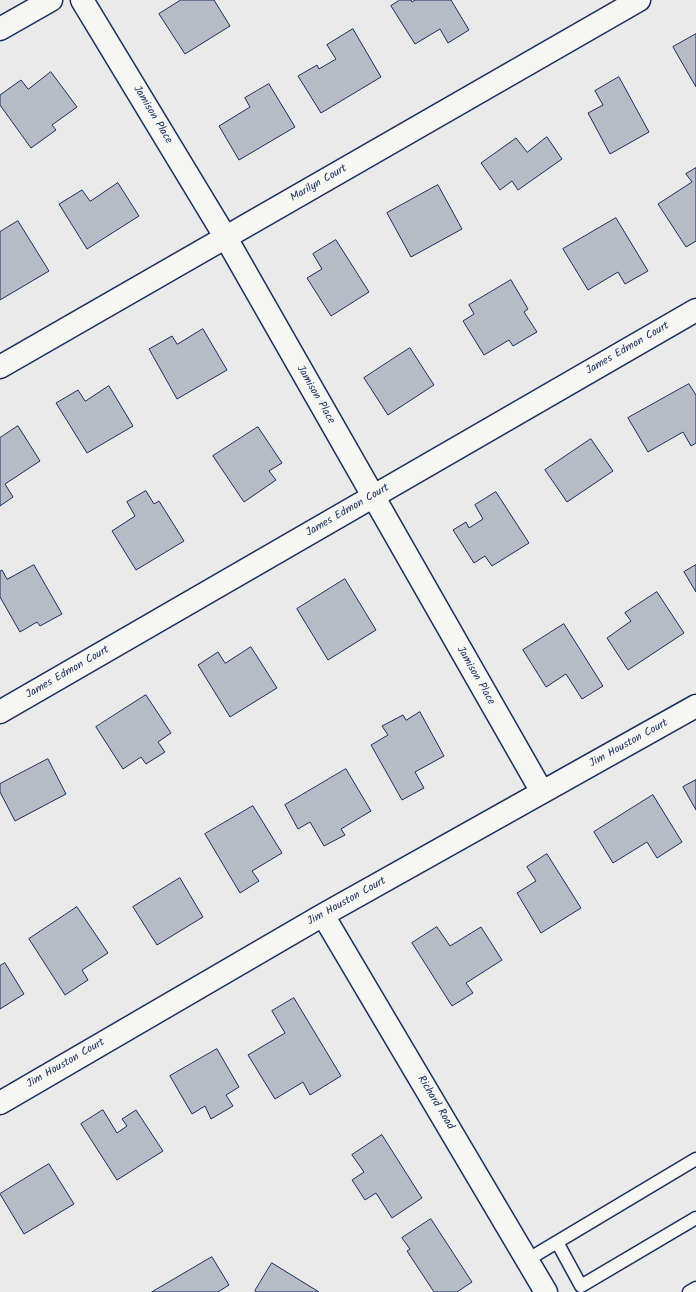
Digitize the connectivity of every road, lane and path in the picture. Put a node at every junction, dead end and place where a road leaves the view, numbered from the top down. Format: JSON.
{"nodes":[{"id":1,"x":51,"y":0,"type":"edge"},
{"id":2,"x":82,"y":0,"type":"edge"},
{"id":3,"x":638,"y":0,"type":"edge"},
{"id":4,"x":0,"y":29,"type":"edge"},
{"id":5,"x":226,"y":238,"type":"junction"},
{"id":6,"x":696,"y":310,"type":"edge"},
{"id":7,"x":0,"y":367,"type":"edge"},
{"id":8,"x":372,"y":497,"type":"junction"},
{"id":9,"x":696,"y":706,"type":"edge"},
{"id":10,"x":0,"y":712,"type":"edge"},
{"id":11,"x":542,"y":792,"type":"junction"},
{"id":12,"x":323,"y":915,"type":"junction"},
{"id":13,"x":0,"y":1103,"type":"edge"},
{"id":14,"x":696,"y":1159,"type":"edge"},
{"id":15,"x":696,"y":1218,"type":"edge"},
{"id":16,"x":557,"y":1242,"type":"junction"},
{"id":17,"x":527,"y":1260,"type":"junction"},
{"id":18,"x":696,"y":1288,"type":"edge"},
{"id":19,"x":546,"y":1292,"type":"edge"},
{"id":20,"x":689,"y":1292,"type":"edge"}],
"edges":[{"from":1,"to":4,"type":"street"},
{"from":2,"to":5,"type":"street","name":"Jamison Place"},
{"from":3,"to":5,"type":"street","name":"Marilyn Court"},
{"from":5,"to":7,"type":"street","name":"Marilyn Court"},
{"from":5,"to":8,"type":"street","name":"Jamison Place"},
{"from":6,"to":8,"type":"street","name":"James Edmon Court"},
{"from":8,"to":10,"type":"street","name":"James Edmon Court"},
{"from":8,"to":11,"type":"street","name":"Jamison Place"},
{"from":9,"to":11,"type":"street","name":"Jim Houston Court"},
{"from":11,"to":12,"type":"street","name":"Jim Houston Court"},
{"from":12,"to":13,"type":"street","name":"Jim Houston Court"},
{"from":12,"to":17,"type":"street","name":"Richard Road"},
{"from":14,"to":16,"type":"lane"},
{"from":15,"to":16,"type":"lane"},
{"from":16,"to":17,"type":"lane"},
{"from":17,"to":19,"type":"street","name":"Richard Road"},
{"from":18,"to":20,"type":"lane"}]}
